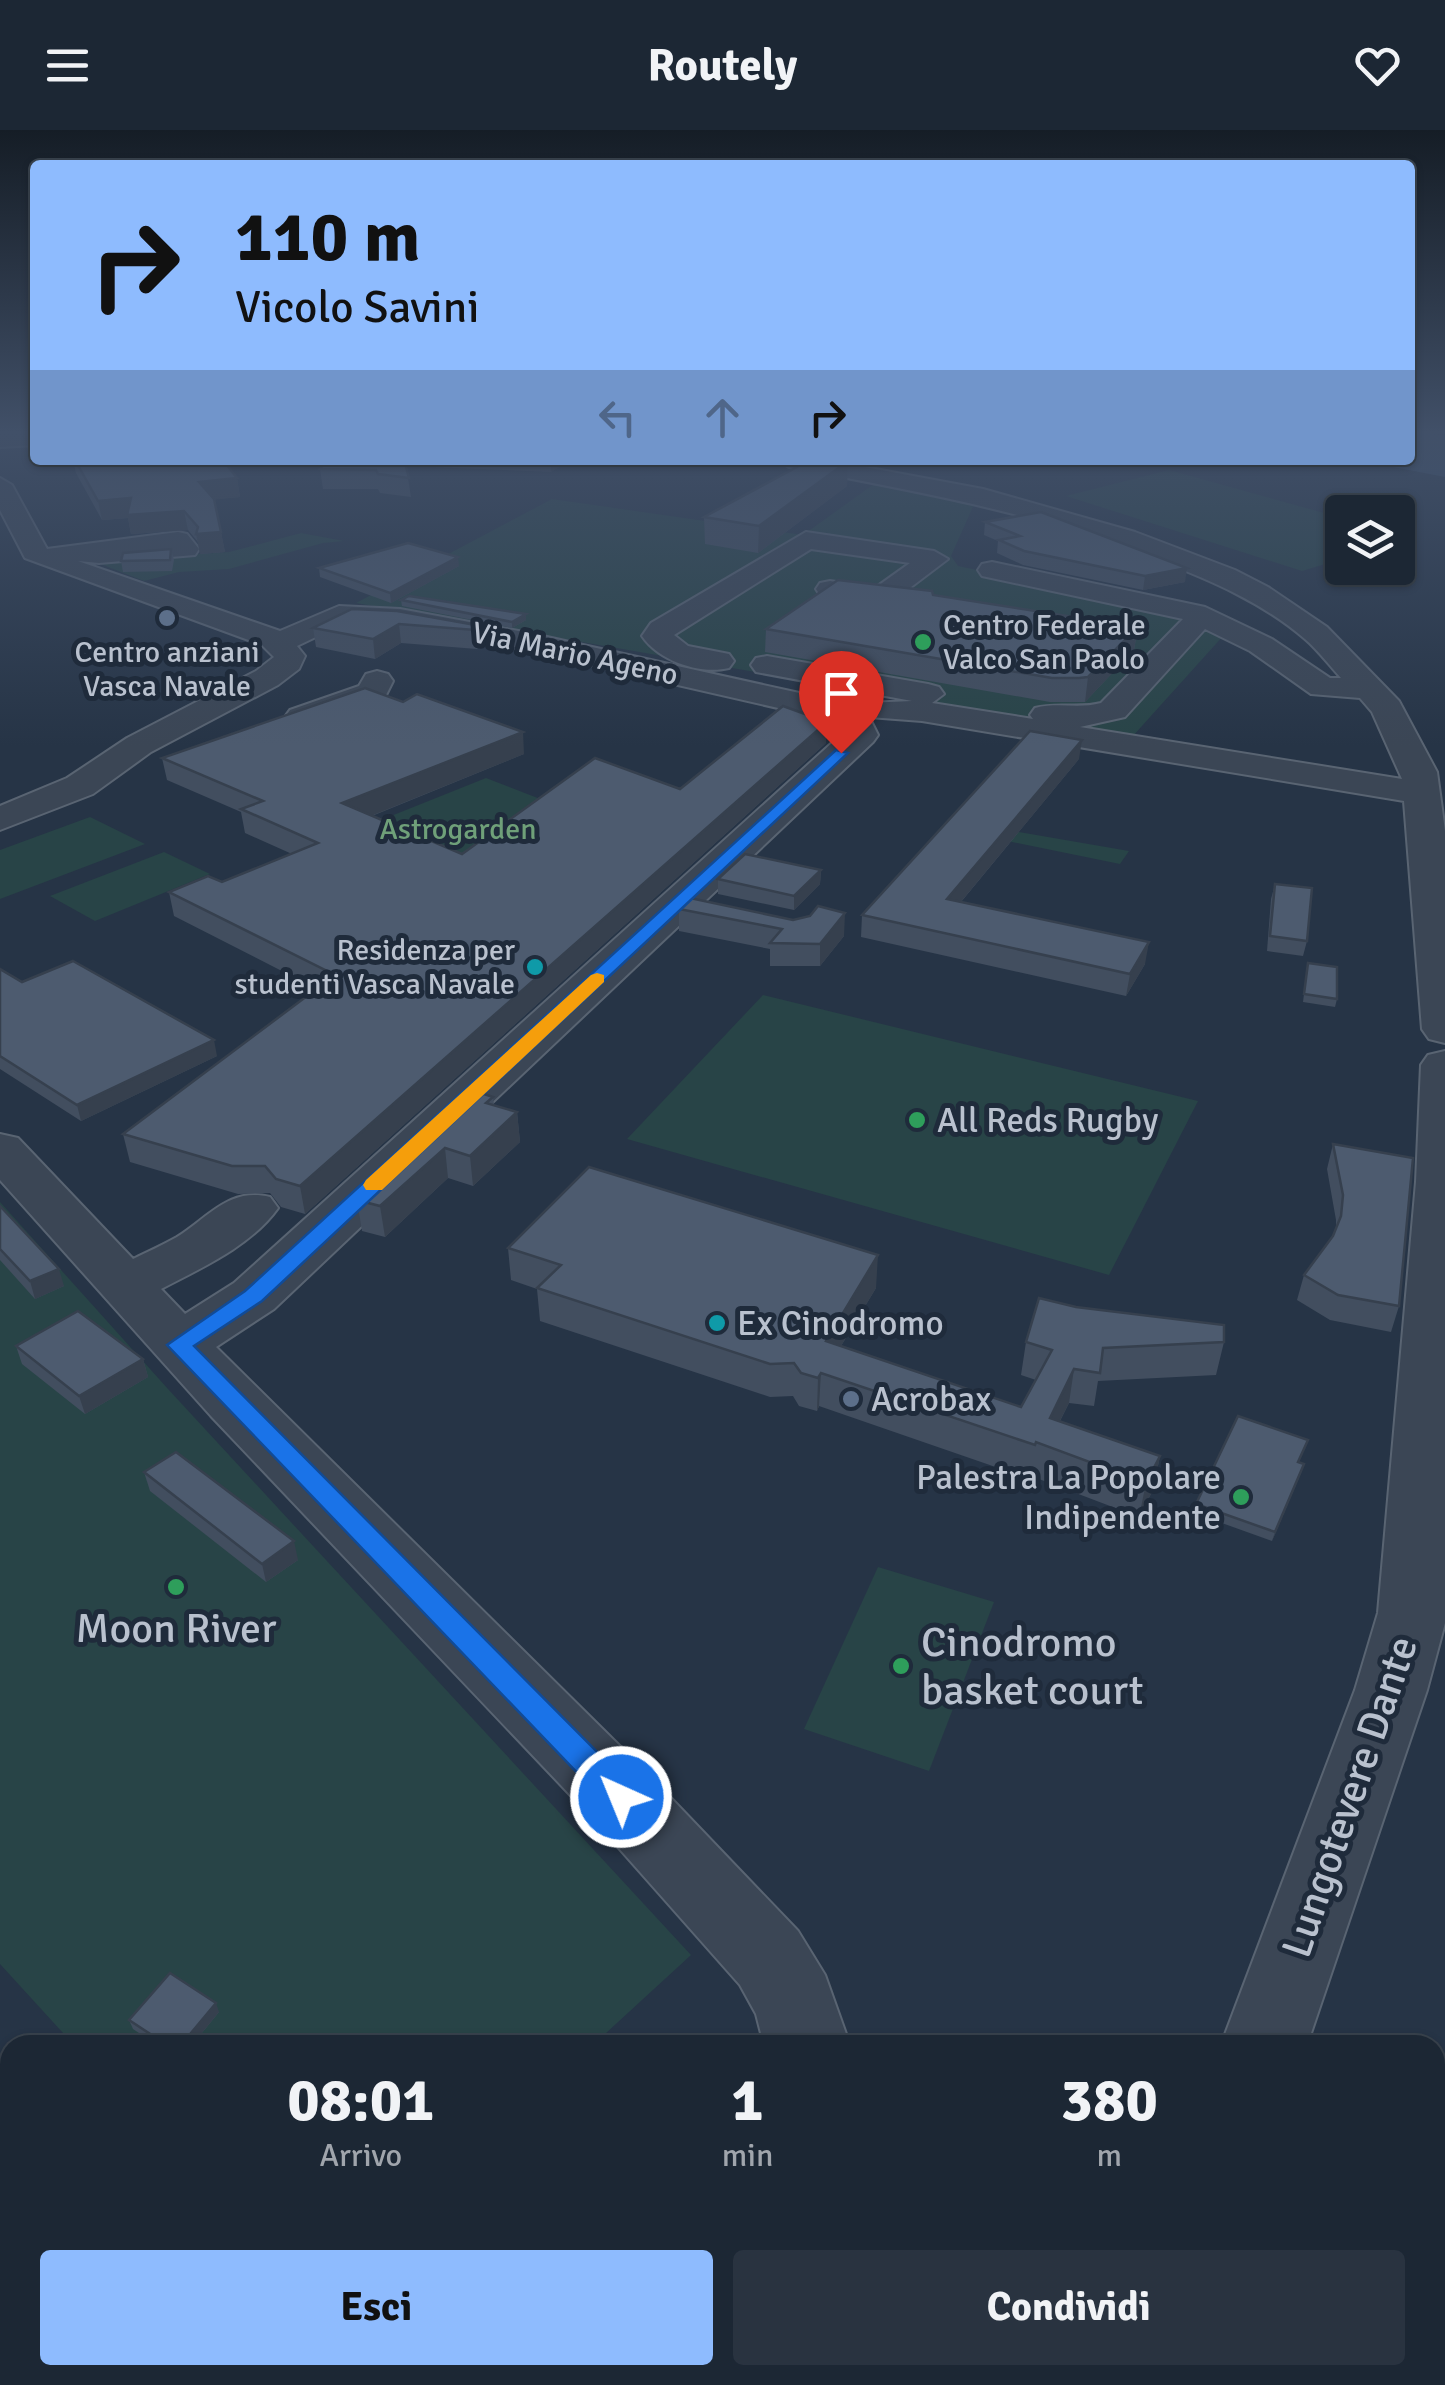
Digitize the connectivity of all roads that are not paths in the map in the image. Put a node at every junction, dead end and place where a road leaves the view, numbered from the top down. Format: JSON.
{"nodes":[{"id":1,"x":25,"y":535,"type":"edge"},
{"id":2,"x":1116,"y":535,"type":"edge"},
{"id":3,"x":886,"y":552,"type":"junction"},
{"id":4,"x":42,"y":558,"type":"junction"},
{"id":5,"x":2,"y":562,"type":"dead end"},
{"id":6,"x":992,"y":570,"type":"dead end"},
{"id":7,"x":830,"y":589,"type":"junction"},
{"id":8,"x":802,"y":608,"type":"edge"},
{"id":9,"x":1192,"y":626,"type":"dead end"},
{"id":10,"x":262,"y":630,"type":"junction"},
{"id":11,"x":731,"y":656,"type":"junction"},
{"id":12,"x":377,"y":680,"type":"dead end"},
{"id":13,"x":1371,"y":689,"type":"junction"},
{"id":14,"x":991,"y":714,"type":"junction"},
{"id":15,"x":868,"y":717,"type":"junction"},
{"id":16,"x":263,"y":731,"type":"edge"},
{"id":17,"x":184,"y":758,"type":"edge"},
{"id":18,"x":80,"y":786,"type":"junction"},
{"id":19,"x":1420,"y":793,"type":"junction"},
{"id":20,"x":0,"y":819,"type":"edge"},
{"id":21,"x":1445,"y":1029,"type":"edge"},
{"id":22,"x":1445,"y":1066,"type":"edge"},
{"id":23,"x":0,"y":1149,"type":"edge"},
{"id":24,"x":251,"y":1208,"type":"dead end"},
{"id":25,"x":124,"y":1286,"type":"junction"},
{"id":26,"x":179,"y":1345,"type":"junction"},
{"id":27,"x":1432,"y":1564,"type":"edge"},
{"id":28,"x":804,"y":2035,"type":"edge"},
{"id":29,"x":1268,"y":2035,"type":"edge"}],
"edges":[{"from":1,"to":4,"type":"street"},
{"from":2,"to":13,"type":"street"},
{"from":3,"to":7,"type":"street"},
{"from":3,"to":7,"type":"street"},
{"from":3,"to":11,"type":"street"},
{"from":4,"to":5,"type":"street"},
{"from":4,"to":10,"type":"street"},
{"from":6,"to":13,"type":"street"},
{"from":7,"to":8,"type":"street"},
{"from":9,"to":14,"type":"street"},
{"from":10,"to":11,"type":"street","name":"Via Mario Ageno"},
{"from":10,"to":18,"type":"street"},
{"from":11,"to":14,"type":"street"},
{"from":11,"to":15,"type":"street","name":"Via Mario Ageno"},
{"from":12,"to":16,"type":"street"},
{"from":13,"to":19,"type":"street"},
{"from":14,"to":15,"type":"street"},
{"from":14,"to":19,"type":"street"},
{"from":15,"to":26,"type":"street"},
{"from":17,"to":18,"type":"street"},
{"from":18,"to":20,"type":"street"},
{"from":19,"to":21,"type":"street"},
{"from":22,"to":27,"type":"street","name":"Lungotevere Dante"},
{"from":23,"to":25,"type":"street"},
{"from":24,"to":25,"type":"street"},
{"from":25,"to":26,"type":"street"},
{"from":26,"to":28,"type":"street"},
{"from":27,"to":29,"type":"street","name":"Lungotevere Dante"}]}
